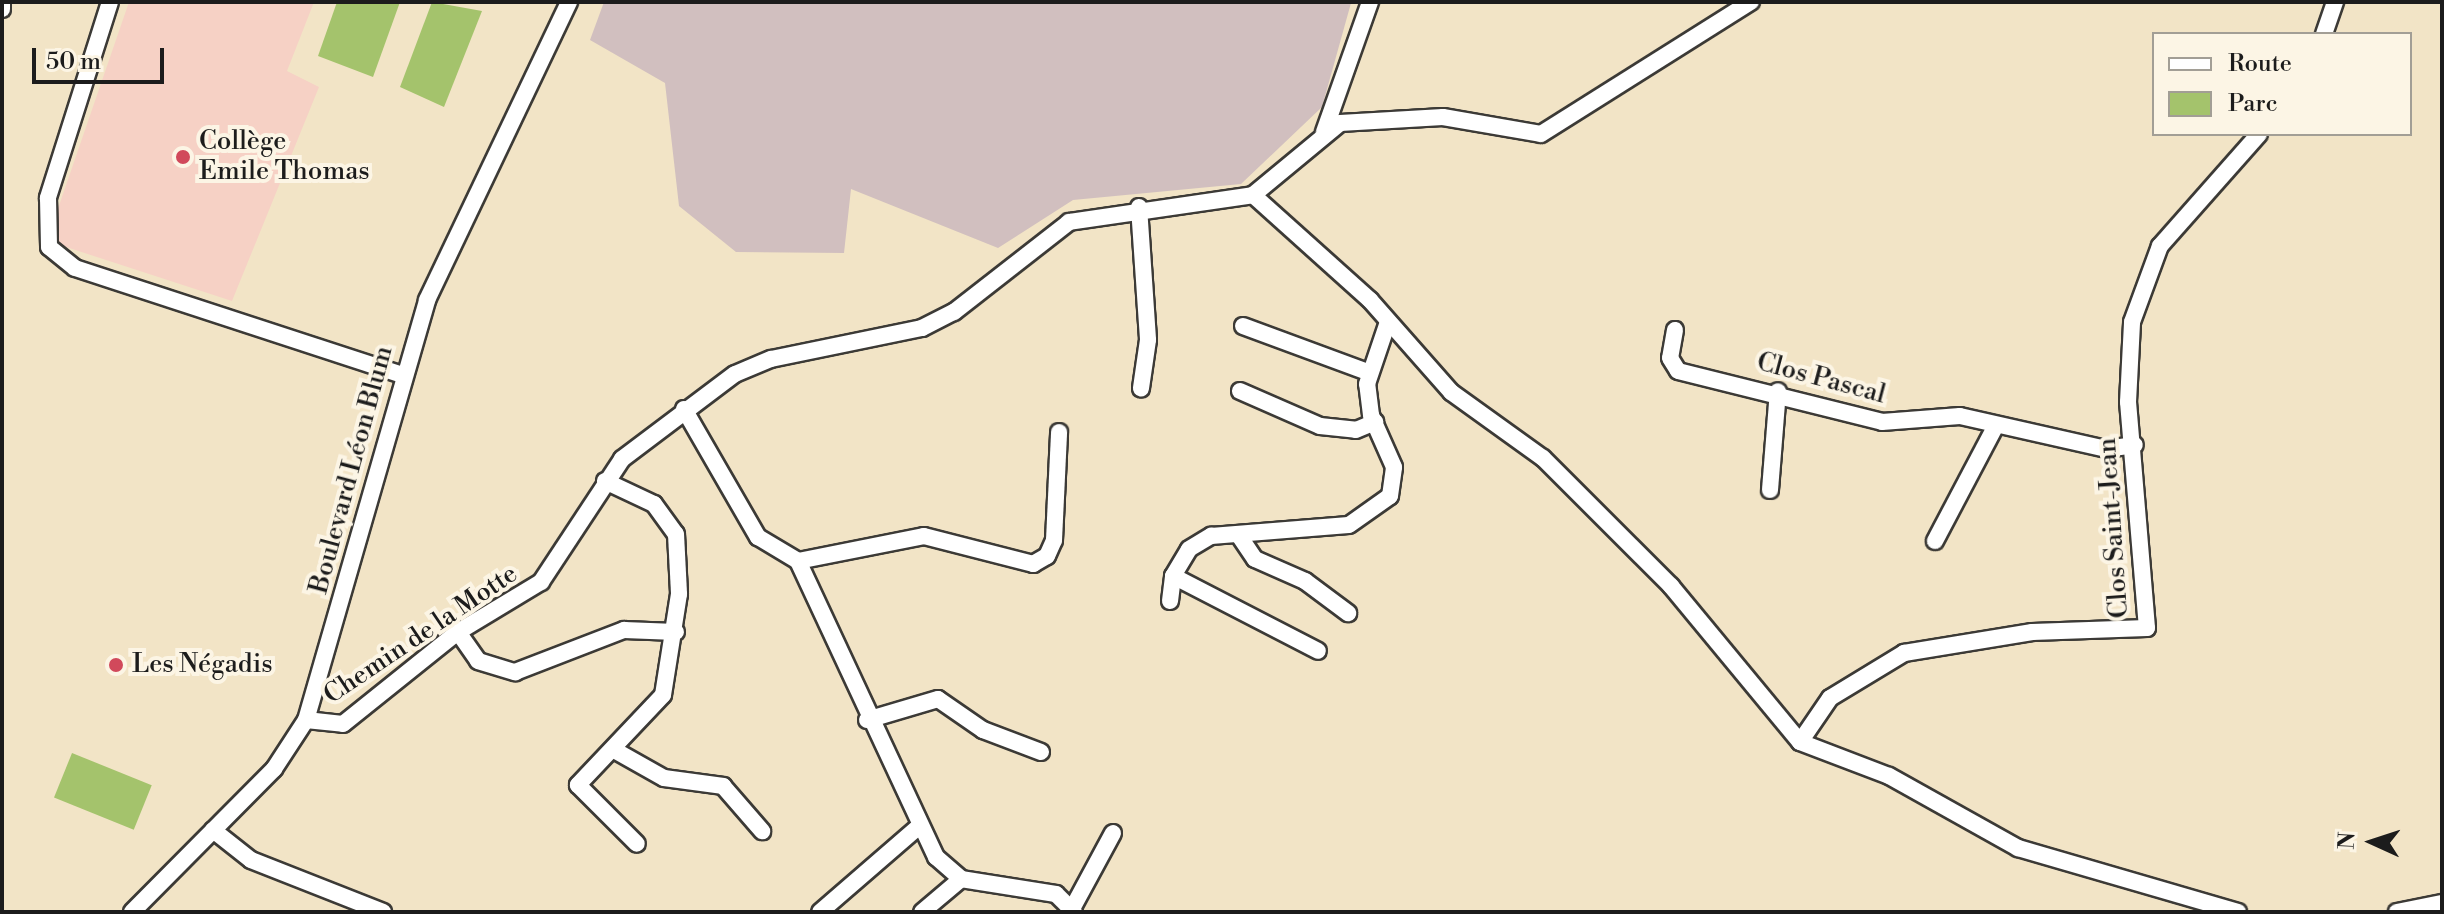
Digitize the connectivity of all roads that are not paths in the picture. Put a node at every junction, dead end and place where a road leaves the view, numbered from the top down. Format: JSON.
{"nodes":[{"id":1,"x":110,"y":2,"type":"edge"},
{"id":2,"x":569,"y":2,"type":"edge"},
{"id":3,"x":1370,"y":2,"type":"edge"},
{"id":4,"x":1751,"y":2,"type":"edge"},
{"id":5,"x":2335,"y":2,"type":"edge"},
{"id":6,"x":2325,"y":32,"type":"edge"},
{"id":7,"x":1324,"y":132,"type":"junction"},
{"id":8,"x":2257,"y":136,"type":"edge"},
{"id":9,"x":1253,"y":195,"type":"junction"},
{"id":10,"x":1139,"y":207,"type":"junction"},
{"id":11,"x":1388,"y":322,"type":"junction"},
{"id":12,"x":1243,"y":326,"type":"dead end"},
{"id":13,"x":1675,"y":330,"type":"dead end"},
{"id":14,"x":1370,"y":373,"type":"junction"},
{"id":15,"x":403,"y":375,"type":"junction"},
{"id":16,"x":1141,"y":388,"type":"dead end"},
{"id":17,"x":1240,"y":391,"type":"dead end"},
{"id":18,"x":1778,"y":391,"type":"junction"},
{"id":19,"x":684,"y":409,"type":"junction"},
{"id":20,"x":1375,"y":422,"type":"junction"},
{"id":21,"x":1995,"y":427,"type":"junction"},
{"id":22,"x":1059,"y":432,"type":"dead end"},
{"id":23,"x":2135,"y":445,"type":"junction"},
{"id":24,"x":605,"y":481,"type":"junction"},
{"id":25,"x":1770,"y":490,"type":"dead end"},
{"id":26,"x":1238,"y":534,"type":"junction"},
{"id":27,"x":1935,"y":541,"type":"dead end"},
{"id":28,"x":798,"y":561,"type":"junction"},
{"id":29,"x":1173,"y":576,"type":"junction"},
{"id":30,"x":1170,"y":601,"type":"dead end"},
{"id":31,"x":1348,"y":613,"type":"dead end"},
{"id":32,"x":458,"y":632,"type":"junction"},
{"id":33,"x":676,"y":632,"type":"junction"},
{"id":34,"x":1318,"y":651,"type":"dead end"},
{"id":35,"x":306,"y":720,"type":"junction"},
{"id":36,"x":867,"y":720,"type":"junction"},
{"id":37,"x":1800,"y":742,"type":"junction"},
{"id":38,"x":616,"y":751,"type":"junction"},
{"id":39,"x":1041,"y":752,"type":"dead end"},
{"id":40,"x":917,"y":828,"type":"junction"},
{"id":41,"x":213,"y":830,"type":"junction"},
{"id":42,"x":762,"y":831,"type":"dead end"},
{"id":43,"x":1113,"y":833,"type":"dead end"},
{"id":44,"x":637,"y":844,"type":"dead end"},
{"id":45,"x":961,"y":879,"type":"junction"},
{"id":46,"x":2442,"y":903,"type":"edge"},
{"id":47,"x":356,"y":907,"type":"edge"},
{"id":48,"x":1074,"y":910,"type":"edge"},
{"id":49,"x":132,"y":912,"type":"edge"},
{"id":50,"x":383,"y":912,"type":"edge"},
{"id":51,"x":820,"y":912,"type":"edge"},
{"id":52,"x":922,"y":912,"type":"edge"},
{"id":53,"x":2238,"y":912,"type":"edge"},
{"id":54,"x":2397,"y":912,"type":"edge"}],
"edges":[{"from":1,"to":15,"type":"street"},
{"from":2,"to":15,"type":"street","name":"Boulevard Léon Blum"},
{"from":3,"to":7,"type":"street"},
{"from":4,"to":7,"type":"street"},
{"from":5,"to":6,"type":"street"},
{"from":7,"to":9,"type":"street"},
{"from":8,"to":23,"type":"street","name":"Clos Saint-Jean"},
{"from":9,"to":10,"type":"street","name":"Chemin de la Motte"},
{"from":9,"to":11,"type":"street"},
{"from":10,"to":16,"type":"street"},
{"from":10,"to":19,"type":"street","name":"Chemin de la Motte"},
{"from":11,"to":14,"type":"street"},
{"from":11,"to":37,"type":"street"},
{"from":12,"to":14,"type":"street"},
{"from":13,"to":18,"type":"street","name":"Clos Pascal"},
{"from":14,"to":20,"type":"street"},
{"from":15,"to":35,"type":"street","name":"Boulevard Léon Blum"},
{"from":17,"to":20,"type":"street"},
{"from":18,"to":21,"type":"street","name":"Clos Pascal"},
{"from":18,"to":25,"type":"street"},
{"from":19,"to":24,"type":"street","name":"Chemin de la Motte"},
{"from":19,"to":28,"type":"street"},
{"from":20,"to":26,"type":"street"},
{"from":21,"to":23,"type":"street","name":"Clos Pascal"},
{"from":21,"to":27,"type":"street"},
{"from":22,"to":28,"type":"street"},
{"from":23,"to":37,"type":"street","name":"Clos Saint-Jean"},
{"from":24,"to":32,"type":"street","name":"Chemin de la Motte"},
{"from":24,"to":33,"type":"street"},
{"from":26,"to":29,"type":"street"},
{"from":26,"to":31,"type":"street"},
{"from":28,"to":36,"type":"street"},
{"from":29,"to":30,"type":"street"},
{"from":29,"to":34,"type":"street"},
{"from":32,"to":33,"type":"street"},
{"from":32,"to":35,"type":"street","name":"Chemin de la Motte"},
{"from":33,"to":38,"type":"street"},
{"from":35,"to":41,"type":"street","name":"Boulevard Léon Blum"},
{"from":36,"to":39,"type":"street"},
{"from":36,"to":40,"type":"street"},
{"from":37,"to":53,"type":"street"},
{"from":38,"to":42,"type":"street"},
{"from":38,"to":44,"type":"street"},
{"from":40,"to":45,"type":"street"},
{"from":40,"to":51,"type":"street"},
{"from":41,"to":47,"type":"street"},
{"from":41,"to":49,"type":"street","name":"Boulevard Léon Blum"},
{"from":43,"to":48,"type":"street"},
{"from":45,"to":48,"type":"street"},
{"from":45,"to":52,"type":"street"},
{"from":46,"to":54,"type":"street"},
{"from":47,"to":50,"type":"street"}]}
